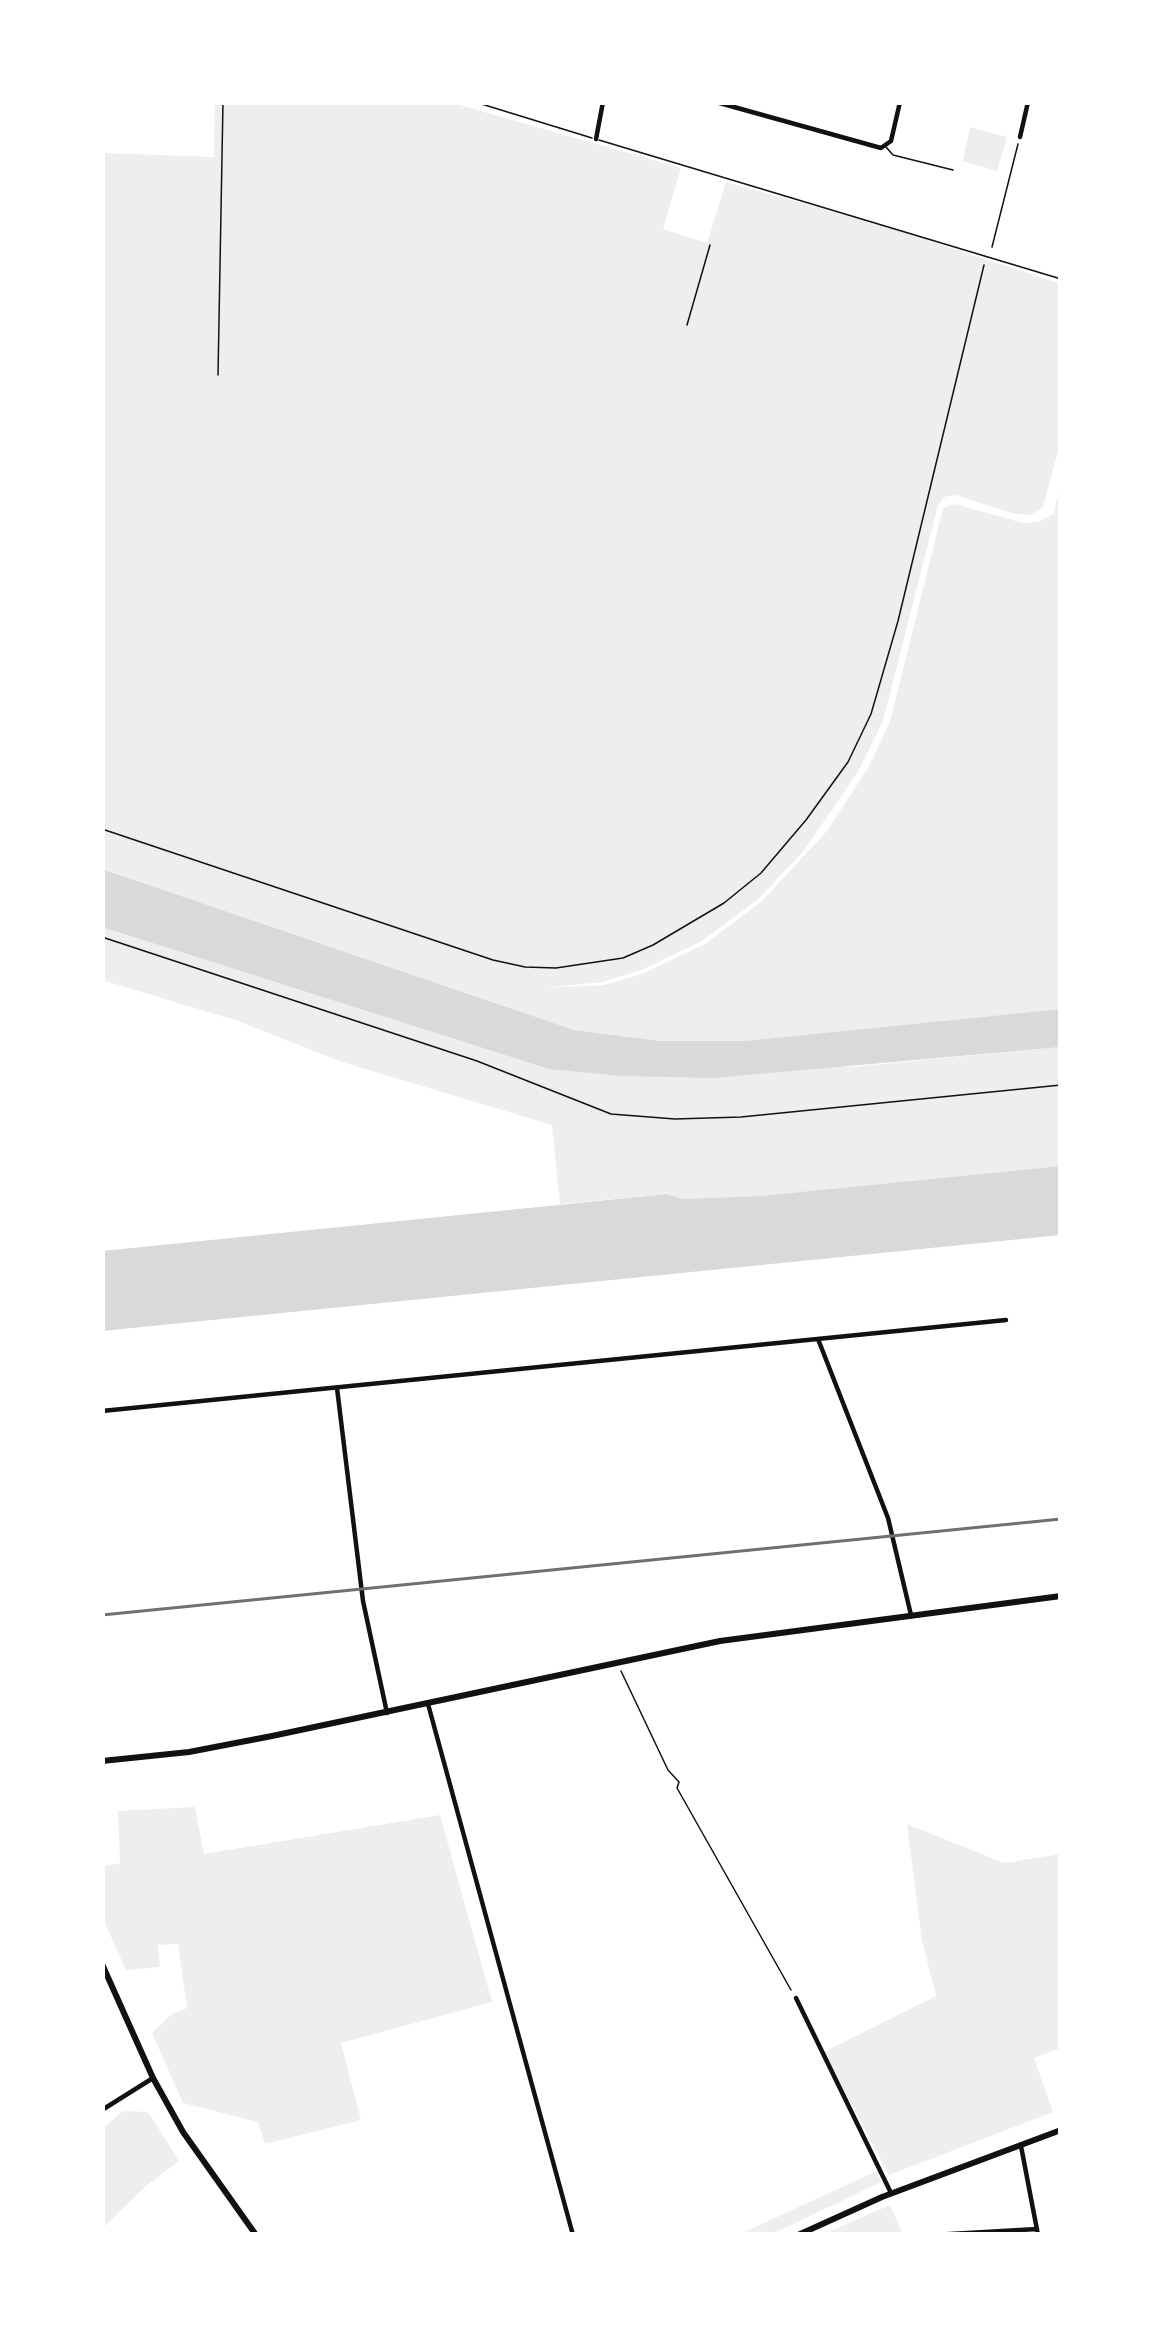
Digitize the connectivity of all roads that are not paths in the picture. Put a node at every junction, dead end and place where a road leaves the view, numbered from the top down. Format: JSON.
{"nodes":[{"id":1,"x":475,"y":102,"type":"edge"},
{"id":2,"x":603,"y":102,"type":"edge"},
{"id":3,"x":716,"y":102,"type":"edge"},
{"id":4,"x":900,"y":102,"type":"edge"},
{"id":5,"x":1028,"y":102,"type":"edge"},
{"id":6,"x":1020,"y":137,"type":"road end"},
{"id":7,"x":596,"y":139,"type":"junction"},
{"id":8,"x":886,"y":147,"type":"junction"},
{"id":9,"x":953,"y":170,"type":"dead end"},
{"id":10,"x":1061,"y":279,"type":"edge"},
{"id":11,"x":1006,"y":1320,"type":"dead end"},
{"id":12,"x":818,"y":1339,"type":"junction"},
{"id":13,"x":337,"y":1388,"type":"junction"},
{"id":14,"x":102,"y":1411,"type":"edge"},
{"id":15,"x":1061,"y":1596,"type":"edge"},
{"id":16,"x":911,"y":1615,"type":"junction"},
{"id":17,"x":428,"y":1704,"type":"junction"},
{"id":18,"x":386,"y":1713,"type":"junction"},
{"id":19,"x":102,"y":1761,"type":"edge"},
{"id":20,"x":102,"y":1964,"type":"edge"},
{"id":21,"x":796,"y":1999,"type":"road end"},
{"id":22,"x":153,"y":2078,"type":"junction"},
{"id":23,"x":102,"y":2110,"type":"edge"},
{"id":24,"x":1061,"y":2130,"type":"edge"},
{"id":25,"x":1020,"y":2145,"type":"junction"},
{"id":26,"x":891,"y":2193,"type":"junction"},
{"id":27,"x":1037,"y":2232,"type":"edge"},
{"id":28,"x":256,"y":2235,"type":"edge"},
{"id":29,"x":573,"y":2235,"type":"edge"},
{"id":30,"x":798,"y":2235,"type":"edge"},
{"id":31,"x":933,"y":2235,"type":"edge"}],
"edges":[{"from":1,"to":7,"type":"lane"},
{"from":2,"to":7,"type":"street"},
{"from":3,"to":8,"type":"street"},
{"from":4,"to":8,"type":"street"},
{"from":5,"to":6,"type":"street"},
{"from":7,"to":10,"type":"lane"},
{"from":8,"to":9,"type":"lane"},
{"from":11,"to":12,"type":"street"},
{"from":12,"to":13,"type":"street"},
{"from":12,"to":16,"type":"street"},
{"from":13,"to":14,"type":"street"},
{"from":13,"to":18,"type":"street"},
{"from":15,"to":16,"type":"street"},
{"from":16,"to":17,"type":"street"},
{"from":17,"to":18,"type":"street"},
{"from":17,"to":29,"type":"street"},
{"from":18,"to":19,"type":"street"},
{"from":20,"to":22,"type":"street"},
{"from":21,"to":26,"type":"street"},
{"from":22,"to":23,"type":"street"},
{"from":22,"to":28,"type":"street"},
{"from":24,"to":25,"type":"street"},
{"from":25,"to":26,"type":"street"},
{"from":25,"to":27,"type":"street"},
{"from":26,"to":30,"type":"street"},
{"from":27,"to":31,"type":"street"}]}
